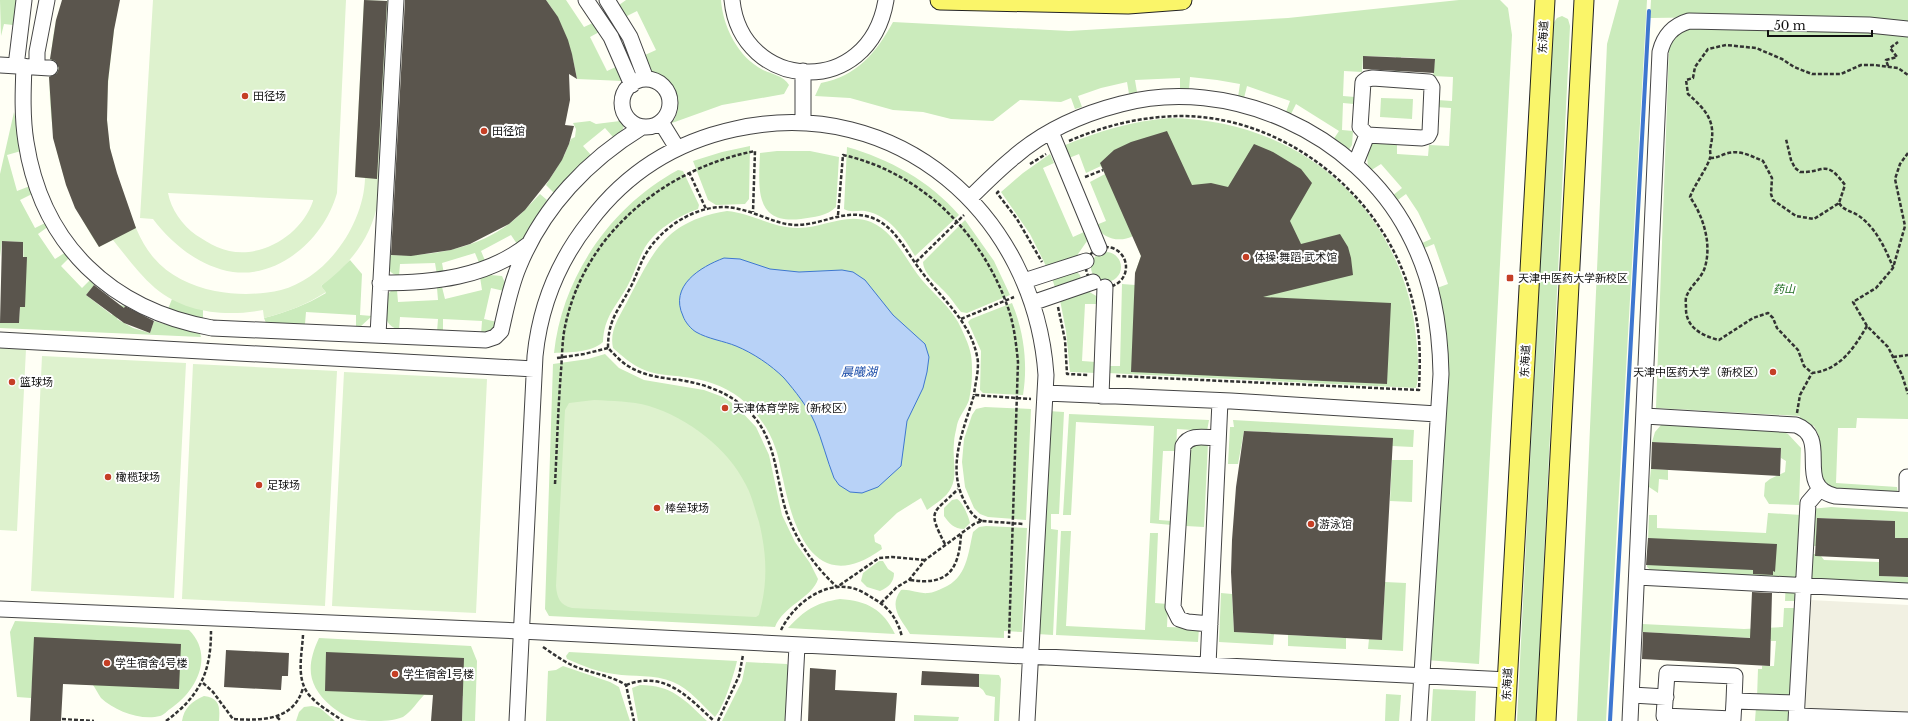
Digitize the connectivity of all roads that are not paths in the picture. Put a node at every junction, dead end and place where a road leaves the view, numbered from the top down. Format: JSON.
{"nodes":[{"id":1,"x":24,"y":0,"type":"edge"},
{"id":2,"x":47,"y":0,"type":"edge"},
{"id":3,"x":396,"y":0,"type":"edge"},
{"id":4,"x":586,"y":0,"type":"edge"},
{"id":5,"x":607,"y":0,"type":"edge"},
{"id":6,"x":732,"y":0,"type":"edge"},
{"id":7,"x":886,"y":0,"type":"edge"},
{"id":8,"x":940,"y":0,"type":"edge"},
{"id":9,"x":1182,"y":0,"type":"edge"},
{"id":10,"x":1545,"y":0,"type":"edge"},
{"id":11,"x":1584,"y":0,"type":"edge"},
{"id":12,"x":1908,"y":28,"type":"edge"},
{"id":13,"x":0,"y":65,"type":"edge"},
{"id":14,"x":31,"y":67,"type":"junction"},
{"id":15,"x":803,"y":71,"type":"junction"},
{"id":16,"x":646,"y":80,"type":"junction"},
{"id":17,"x":632,"y":85,"type":"junction"},
{"id":18,"x":661,"y":122,"type":"junction"},
{"id":19,"x":803,"y":123,"type":"junction"},
{"id":20,"x":642,"y":127,"type":"junction"},
{"id":21,"x":1050,"y":132,"type":"junction"},
{"id":22,"x":1367,"y":135,"type":"junction"},
{"id":23,"x":677,"y":148,"type":"junction"},
{"id":24,"x":1355,"y":165,"type":"junction"},
{"id":25,"x":972,"y":201,"type":"junction"},
{"id":26,"x":531,"y":242,"type":"junction"},
{"id":27,"x":1099,"y":248,"type":"road end"},
{"id":28,"x":1086,"y":262,"type":"road end"},
{"id":29,"x":380,"y":283,"type":"junction"},
{"id":30,"x":1028,"y":292,"type":"junction"},
{"id":31,"x":378,"y":335,"type":"junction"},
{"id":32,"x":0,"y":340,"type":"edge"},
{"id":33,"x":534,"y":369,"type":"junction"},
{"id":34,"x":1101,"y":396,"type":"junction"},
{"id":35,"x":1046,"y":397,"type":"junction"},
{"id":36,"x":1220,"y":401,"type":"junction"},
{"id":37,"x":1437,"y":414,"type":"junction"},
{"id":38,"x":1645,"y":416,"type":"junction"},
{"id":39,"x":1218,"y":438,"type":"junction"},
{"id":40,"x":1907,"y":477,"type":"edge"},
{"id":41,"x":1820,"y":489,"type":"junction"},
{"id":42,"x":1907,"y":500,"type":"edge"},
{"id":43,"x":1637,"y":577,"type":"junction"},
{"id":44,"x":1803,"y":585,"type":"junction"},
{"id":45,"x":1908,"y":591,"type":"edge"},
{"id":46,"x":0,"y":609,"type":"edge"},
{"id":47,"x":1210,"y":624,"type":"junction"},
{"id":48,"x":520,"y":631,"type":"junction"},
{"id":49,"x":797,"y":646,"type":"junction"},
{"id":50,"x":1030,"y":657,"type":"junction"},
{"id":51,"x":1208,"y":665,"type":"junction"},
{"id":52,"x":1422,"y":676,"type":"junction"},
{"id":53,"x":1508,"y":680,"type":"junction"},
{"id":54,"x":1632,"y":695,"type":"junction"},
{"id":55,"x":1666,"y":697,"type":"junction"},
{"id":56,"x":1734,"y":701,"type":"junction"},
{"id":57,"x":1797,"y":714,"type":"edge"},
{"id":58,"x":1908,"y":720,"type":"edge"},
{"id":59,"x":517,"y":721,"type":"edge"},
{"id":60,"x":793,"y":721,"type":"edge"},
{"id":61,"x":1027,"y":721,"type":"edge"},
{"id":62,"x":1419,"y":721,"type":"edge"},
{"id":63,"x":1505,"y":721,"type":"edge"},
{"id":64,"x":1546,"y":721,"type":"edge"},
{"id":65,"x":1630,"y":721,"type":"edge"}],
"edges":[{"from":1,"to":14,"type":"lane"},
{"from":2,"to":14,"type":"lane"},
{"from":3,"to":29,"type":"lane"},
{"from":4,"to":17,"type":"lane"},
{"from":5,"to":16,"type":"lane"},
{"from":6,"to":15,"type":"lane"},
{"from":7,"to":15,"type":"lane"},
{"from":8,"to":9,"type":"main road"},
{"from":10,"to":53,"type":"main road","name":"东海道"},
{"from":11,"to":64,"type":"main road"},
{"from":12,"to":38,"type":"lane"},
{"from":13,"to":14,"type":"lane"},
{"from":14,"to":31,"type":"lane"},
{"from":15,"to":19,"type":"lane"},
{"from":16,"to":17,"type":"lane"},
{"from":16,"to":18,"type":"lane"},
{"from":17,"to":20,"type":"lane"},
{"from":18,"to":20,"type":"lane"},
{"from":18,"to":23,"type":"lane"},
{"from":19,"to":23,"type":"lane"},
{"from":19,"to":25,"type":"lane"},
{"from":20,"to":26,"type":"lane"},
{"from":21,"to":24,"type":"lane"},
{"from":21,"to":25,"type":"lane"},
{"from":21,"to":27,"type":"lane"},
{"from":22,"to":22,"type":"lane"},
{"from":22,"to":24,"type":"lane"},
{"from":23,"to":33,"type":"lane"},
{"from":24,"to":37,"type":"lane"},
{"from":25,"to":30,"type":"lane"},
{"from":26,"to":29,"type":"lane"},
{"from":26,"to":31,"type":"lane"},
{"from":28,"to":30,"type":"lane"},
{"from":29,"to":31,"type":"lane"},
{"from":30,"to":34,"type":"lane"},
{"from":30,"to":35,"type":"lane"},
{"from":32,"to":33,"type":"lane"},
{"from":33,"to":48,"type":"lane"},
{"from":34,"to":35,"type":"lane"},
{"from":34,"to":36,"type":"lane"},
{"from":35,"to":50,"type":"lane"},
{"from":36,"to":37,"type":"lane"},
{"from":36,"to":39,"type":"lane"},
{"from":37,"to":52,"type":"lane"},
{"from":38,"to":41,"type":"lane"},
{"from":38,"to":43,"type":"lane"},
{"from":39,"to":47,"type":"lane"},
{"from":39,"to":47,"type":"lane"},
{"from":40,"to":42,"type":"lane"},
{"from":41,"to":42,"type":"lane"},
{"from":41,"to":44,"type":"lane"},
{"from":43,"to":44,"type":"lane"},
{"from":43,"to":54,"type":"lane"},
{"from":44,"to":45,"type":"lane"},
{"from":44,"to":57,"type":"lane"},
{"from":46,"to":48,"type":"lane"},
{"from":47,"to":51,"type":"lane"},
{"from":48,"to":49,"type":"lane"},
{"from":48,"to":59,"type":"lane"},
{"from":49,"to":50,"type":"lane"},
{"from":49,"to":60,"type":"lane"},
{"from":50,"to":51,"type":"lane"},
{"from":50,"to":61,"type":"lane"},
{"from":51,"to":52,"type":"lane"},
{"from":52,"to":53,"type":"lane"},
{"from":52,"to":62,"type":"lane"},
{"from":53,"to":63,"type":"main road","name":"东海道"},
{"from":54,"to":55,"type":"lane"},
{"from":54,"to":65,"type":"lane"},
{"from":55,"to":56,"type":"lane"},
{"from":55,"to":56,"type":"lane"},
{"from":56,"to":57,"type":"lane"},
{"from":57,"to":58,"type":"lane"}]}
